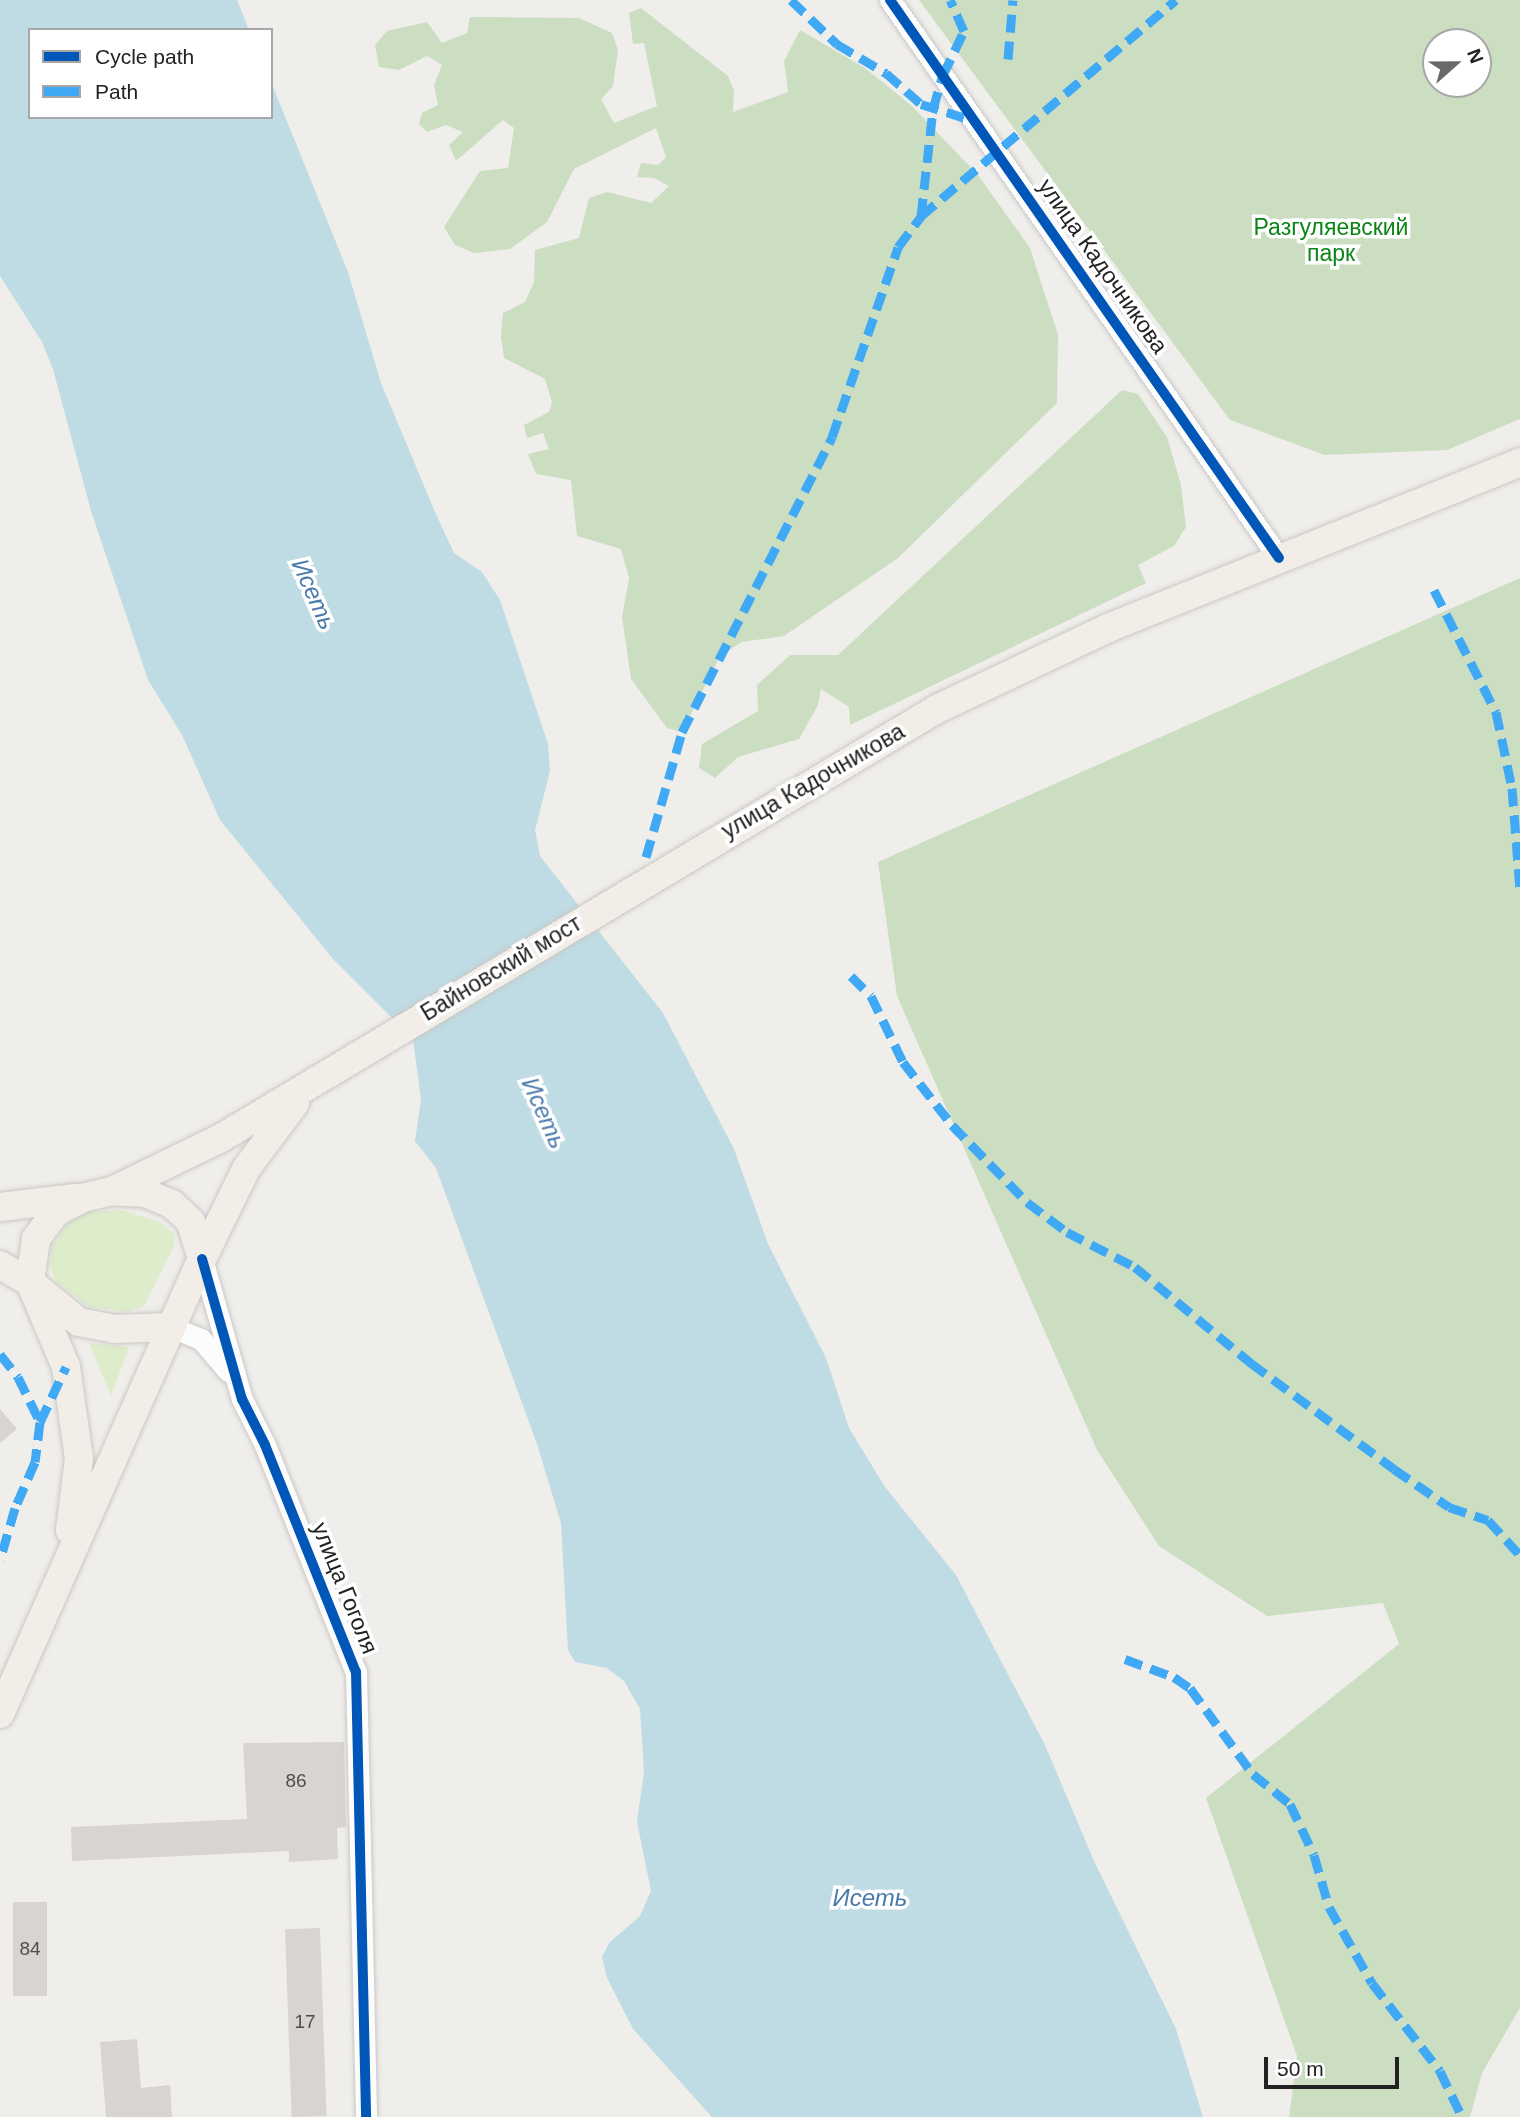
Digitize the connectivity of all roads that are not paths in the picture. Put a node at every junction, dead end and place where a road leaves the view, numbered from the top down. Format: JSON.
{"nodes":[{"id":1,"x":890,"y":0,"type":"edge"},
{"id":2,"x":1520,"y":462,"type":"edge"},
{"id":3,"x":1279,"y":558,"type":"junction"},
{"id":4,"x":656,"y":875,"type":"joint"},
{"id":5,"x":350,"y":1058,"type":"junction"},
{"id":6,"x":99,"y":1194,"type":"junction"},
{"id":7,"x":0,"y":1207,"type":"edge"},
{"id":8,"x":202,"y":1259,"type":"junction"},
{"id":9,"x":0,"y":1265,"type":"edge"},
{"id":10,"x":30,"y":1282,"type":"junction"},
{"id":11,"x":171,"y":1327,"type":"junction"},
{"id":12,"x":242,"y":1399,"type":"junction"},
{"id":13,"x":60,"y":1574,"type":"junction"},
{"id":14,"x":0,"y":1714,"type":"edge"},
{"id":15,"x":366,"y":2117,"type":"edge"}],
"edges":[{"from":1,"to":3,"type":"street","name":"улица Кадочникова"},
{"from":2,"to":3,"type":"main road","name":"улица Кадочникова"},
{"from":3,"to":4,"type":"main road","name":"улица Кадочникова"},
{"from":4,"to":5,"type":"main road","name":"Байновский мост"},
{"from":5,"to":6,"type":"main road"},
{"from":5,"to":8,"type":"main road"},
{"from":6,"to":7,"type":"main road"},
{"from":6,"to":8,"type":"main road"},
{"from":6,"to":10,"type":"main road"},
{"from":8,"to":11,"type":"main road"},
{"from":8,"to":12,"type":"street","name":"улица Гоголя"},
{"from":9,"to":10,"type":"main road"},
{"from":10,"to":11,"type":"main road"},
{"from":10,"to":13,"type":"main road"},
{"from":11,"to":12,"type":"street"},
{"from":11,"to":13,"type":"main road"},
{"from":12,"to":15,"type":"street","name":"улица Гоголя"},
{"from":13,"to":14,"type":"main road"}]}
